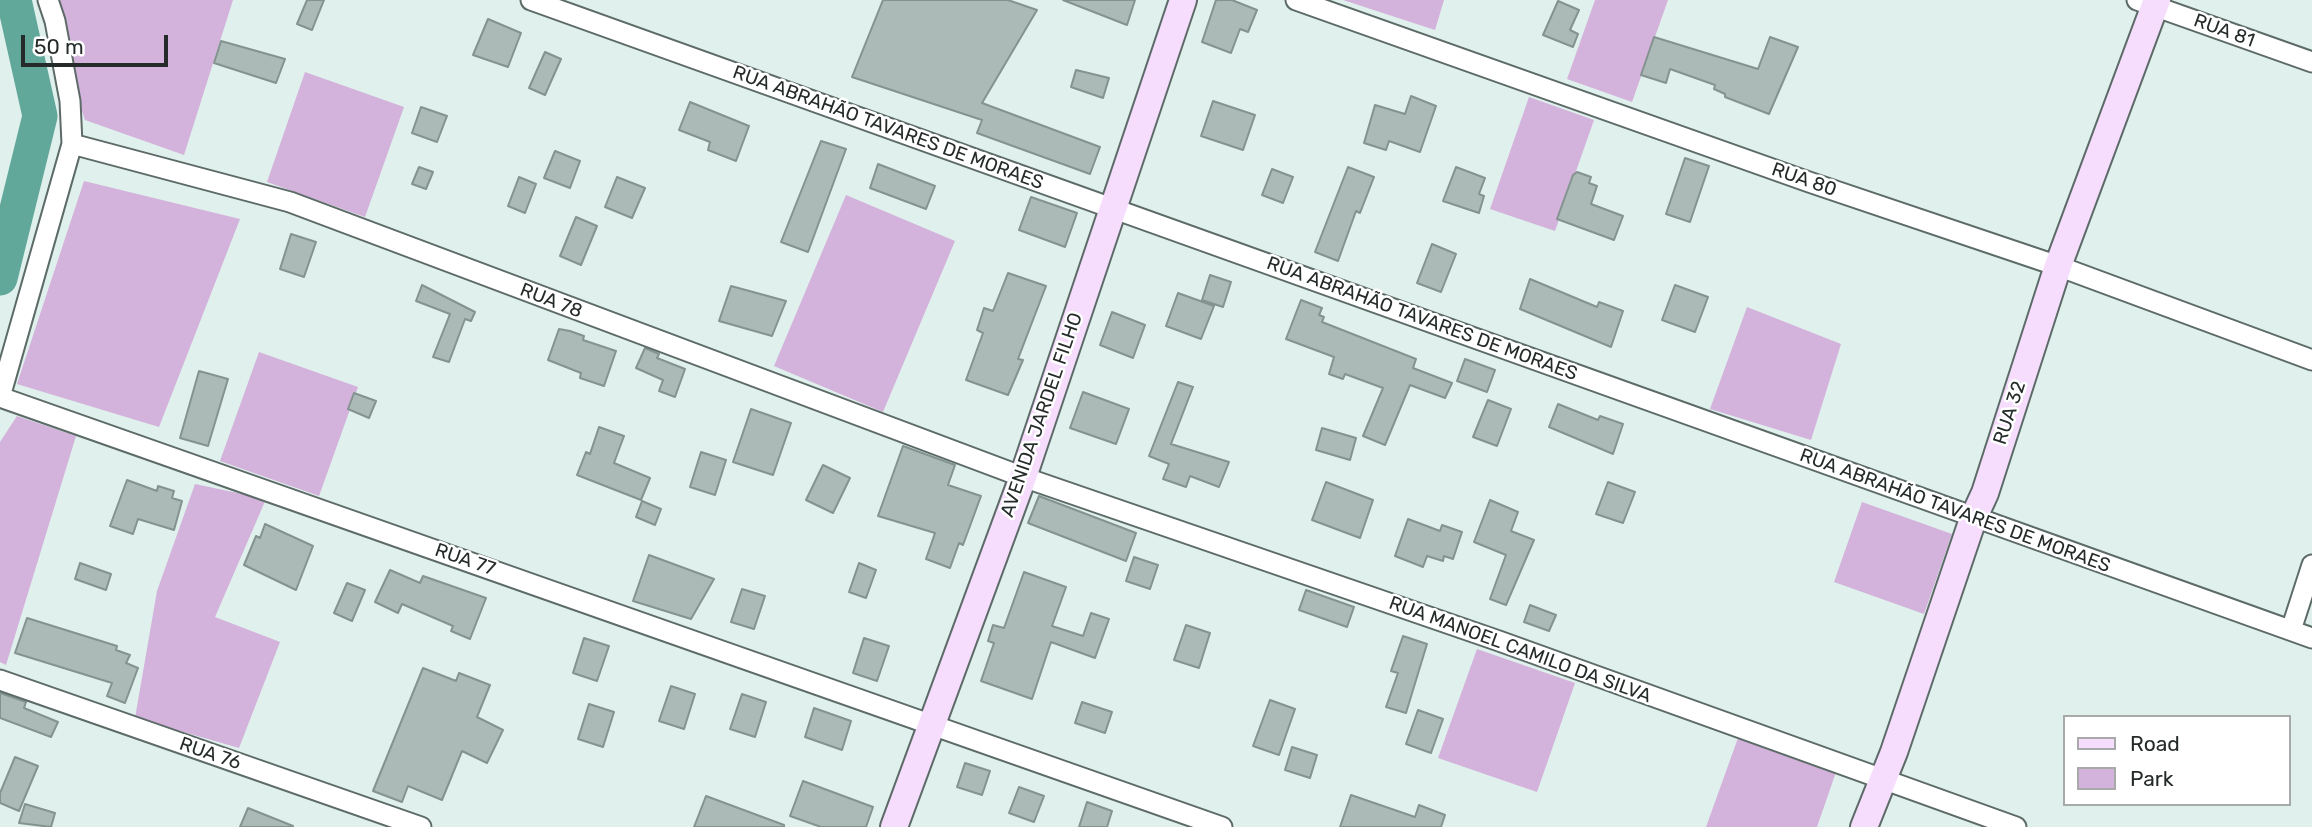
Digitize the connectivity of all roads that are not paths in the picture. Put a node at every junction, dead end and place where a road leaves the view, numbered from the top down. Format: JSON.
{"nodes":[{"id":1,"x":48,"y":0,"type":"edge"},
{"id":2,"x":531,"y":0,"type":"edge"},
{"id":3,"x":1183,"y":0,"type":"edge"},
{"id":4,"x":1296,"y":0,"type":"edge"},
{"id":5,"x":2149,"y":2,"type":"edge"},
{"id":6,"x":2312,"y":62,"type":"edge"},
{"id":7,"x":72,"y":144,"type":"junction"},
{"id":8,"x":1111,"y":208,"type":"junction"},
{"id":9,"x":2058,"y":266,"type":"junction"},
{"id":10,"x":2312,"y":359,"type":"edge"},
{"id":11,"x":0,"y":397,"type":"edge"},
{"id":12,"x":1023,"y":477,"type":"junction"},
{"id":13,"x":1973,"y":519,"type":"junction"},
{"id":14,"x":2312,"y":565,"type":"edge"},
{"id":15,"x":2291,"y":630,"type":"junction"},
{"id":16,"x":2312,"y":638,"type":"edge"},
{"id":17,"x":0,"y":680,"type":"edge"},
{"id":18,"x":930,"y":723,"type":"junction"},
{"id":19,"x":1881,"y":780,"type":"junction"},
{"id":20,"x":421,"y":827,"type":"edge"},
{"id":21,"x":894,"y":827,"type":"edge"},
{"id":22,"x":1222,"y":827,"type":"edge"},
{"id":23,"x":1864,"y":827,"type":"edge"},
{"id":24,"x":2016,"y":827,"type":"edge"}],
"edges":[{"from":1,"to":7,"type":"street"},
{"from":2,"to":8,"type":"street","name":"RUA ABRAHÃO TAVARES DE MORAES"},
{"from":3,"to":8,"type":"main road","name":"AVENIDA JARDEL FILHO"},
{"from":4,"to":9,"type":"street","name":"RUA 80"},
{"from":5,"to":6,"type":"street","name":"RUA 81"},
{"from":5,"to":9,"type":"main road","name":"RUA 32"},
{"from":7,"to":11,"type":"street"},
{"from":7,"to":12,"type":"street","name":"RUA 78"},
{"from":8,"to":12,"type":"main road","name":"AVENIDA JARDEL FILHO"},
{"from":8,"to":13,"type":"street","name":"RUA ABRAHÃO TAVARES DE MORAES"},
{"from":9,"to":10,"type":"street","name":"RUA 80"},
{"from":9,"to":13,"type":"main road","name":"RUA 32"},
{"from":11,"to":18,"type":"street","name":"RUA 77"},
{"from":12,"to":18,"type":"main road","name":"AVENIDA JARDEL FILHO"},
{"from":12,"to":19,"type":"street","name":"RUA MANOEL CAMILO DA SILVA"},
{"from":13,"to":15,"type":"street","name":"RUA ABRAHÃO TAVARES DE MORAES"},
{"from":13,"to":19,"type":"main road","name":"RUA 32"},
{"from":14,"to":15,"type":"street"},
{"from":15,"to":16,"type":"street","name":"RUA ABRAHÃO TAVARES DE MORAES"},
{"from":17,"to":20,"type":"street","name":"RUA 76"},
{"from":18,"to":21,"type":"main road","name":"AVENIDA JARDEL FILHO"},
{"from":18,"to":22,"type":"street","name":"RUA 77"},
{"from":19,"to":23,"type":"main road","name":"RUA 32"},
{"from":19,"to":24,"type":"street","name":"RUA MANOEL CAMILO DA SILVA"}]}
